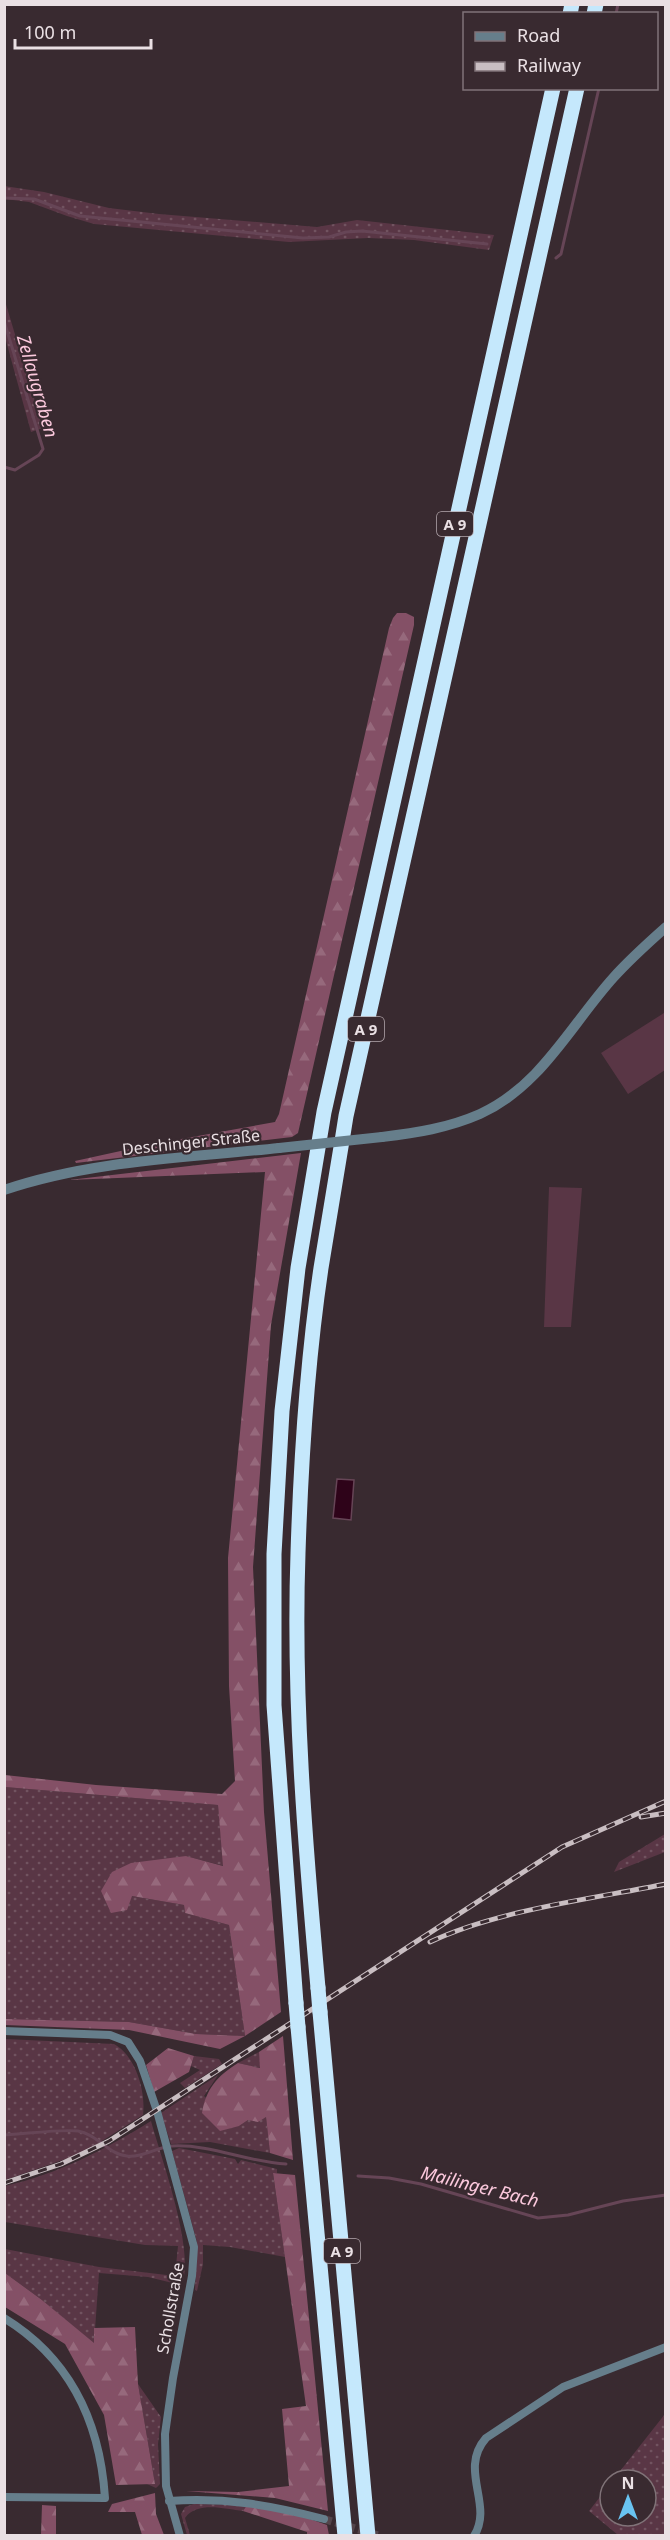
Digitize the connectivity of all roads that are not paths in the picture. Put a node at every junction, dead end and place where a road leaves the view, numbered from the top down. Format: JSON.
{"nodes":[{"id":1,"x":553,"y":90,"type":"edge"},
{"id":2,"x":577,"y":90,"type":"edge"},
{"id":3,"x":666,"y":927,"type":"edge"},
{"id":4,"x":4,"y":1190,"type":"edge"},
{"id":5,"x":4,"y":2031,"type":"edge"},
{"id":6,"x":4,"y":2318,"type":"edge"},
{"id":7,"x":666,"y":2347,"type":"edge"},
{"id":8,"x":4,"y":2497,"type":"edge"},
{"id":9,"x":169,"y":2501,"type":"junction"},
{"id":10,"x":324,"y":2518,"type":"tunnel mouth"},
{"id":11,"x":482,"y":2522,"type":"junction"},
{"id":12,"x":180,"y":2535,"type":"edge"},
{"id":13,"x":345,"y":2535,"type":"edge"},
{"id":14,"x":368,"y":2535,"type":"edge"},
{"id":15,"x":474,"y":2535,"type":"edge"},
{"id":16,"x":485,"y":2535,"type":"edge"}],
"edges":[{"from":1,"to":13,"type":"highway","number":"A 9","bridge":true},
{"from":2,"to":14,"type":"highway","number":"A 9","bridge":true},
{"from":3,"to":4,"type":"street","name":"Deschinger Straße","bridge":true},
{"from":5,"to":9,"type":"street","name":"Schollstraße"},
{"from":6,"to":8,"type":"street"},
{"from":7,"to":11,"type":"street"},
{"from":9,"to":10,"type":"street"},
{"from":9,"to":12,"type":"street","name":"Schollstraße"},
{"from":11,"to":15,"type":"street"},
{"from":11,"to":16,"type":"street"}]}
